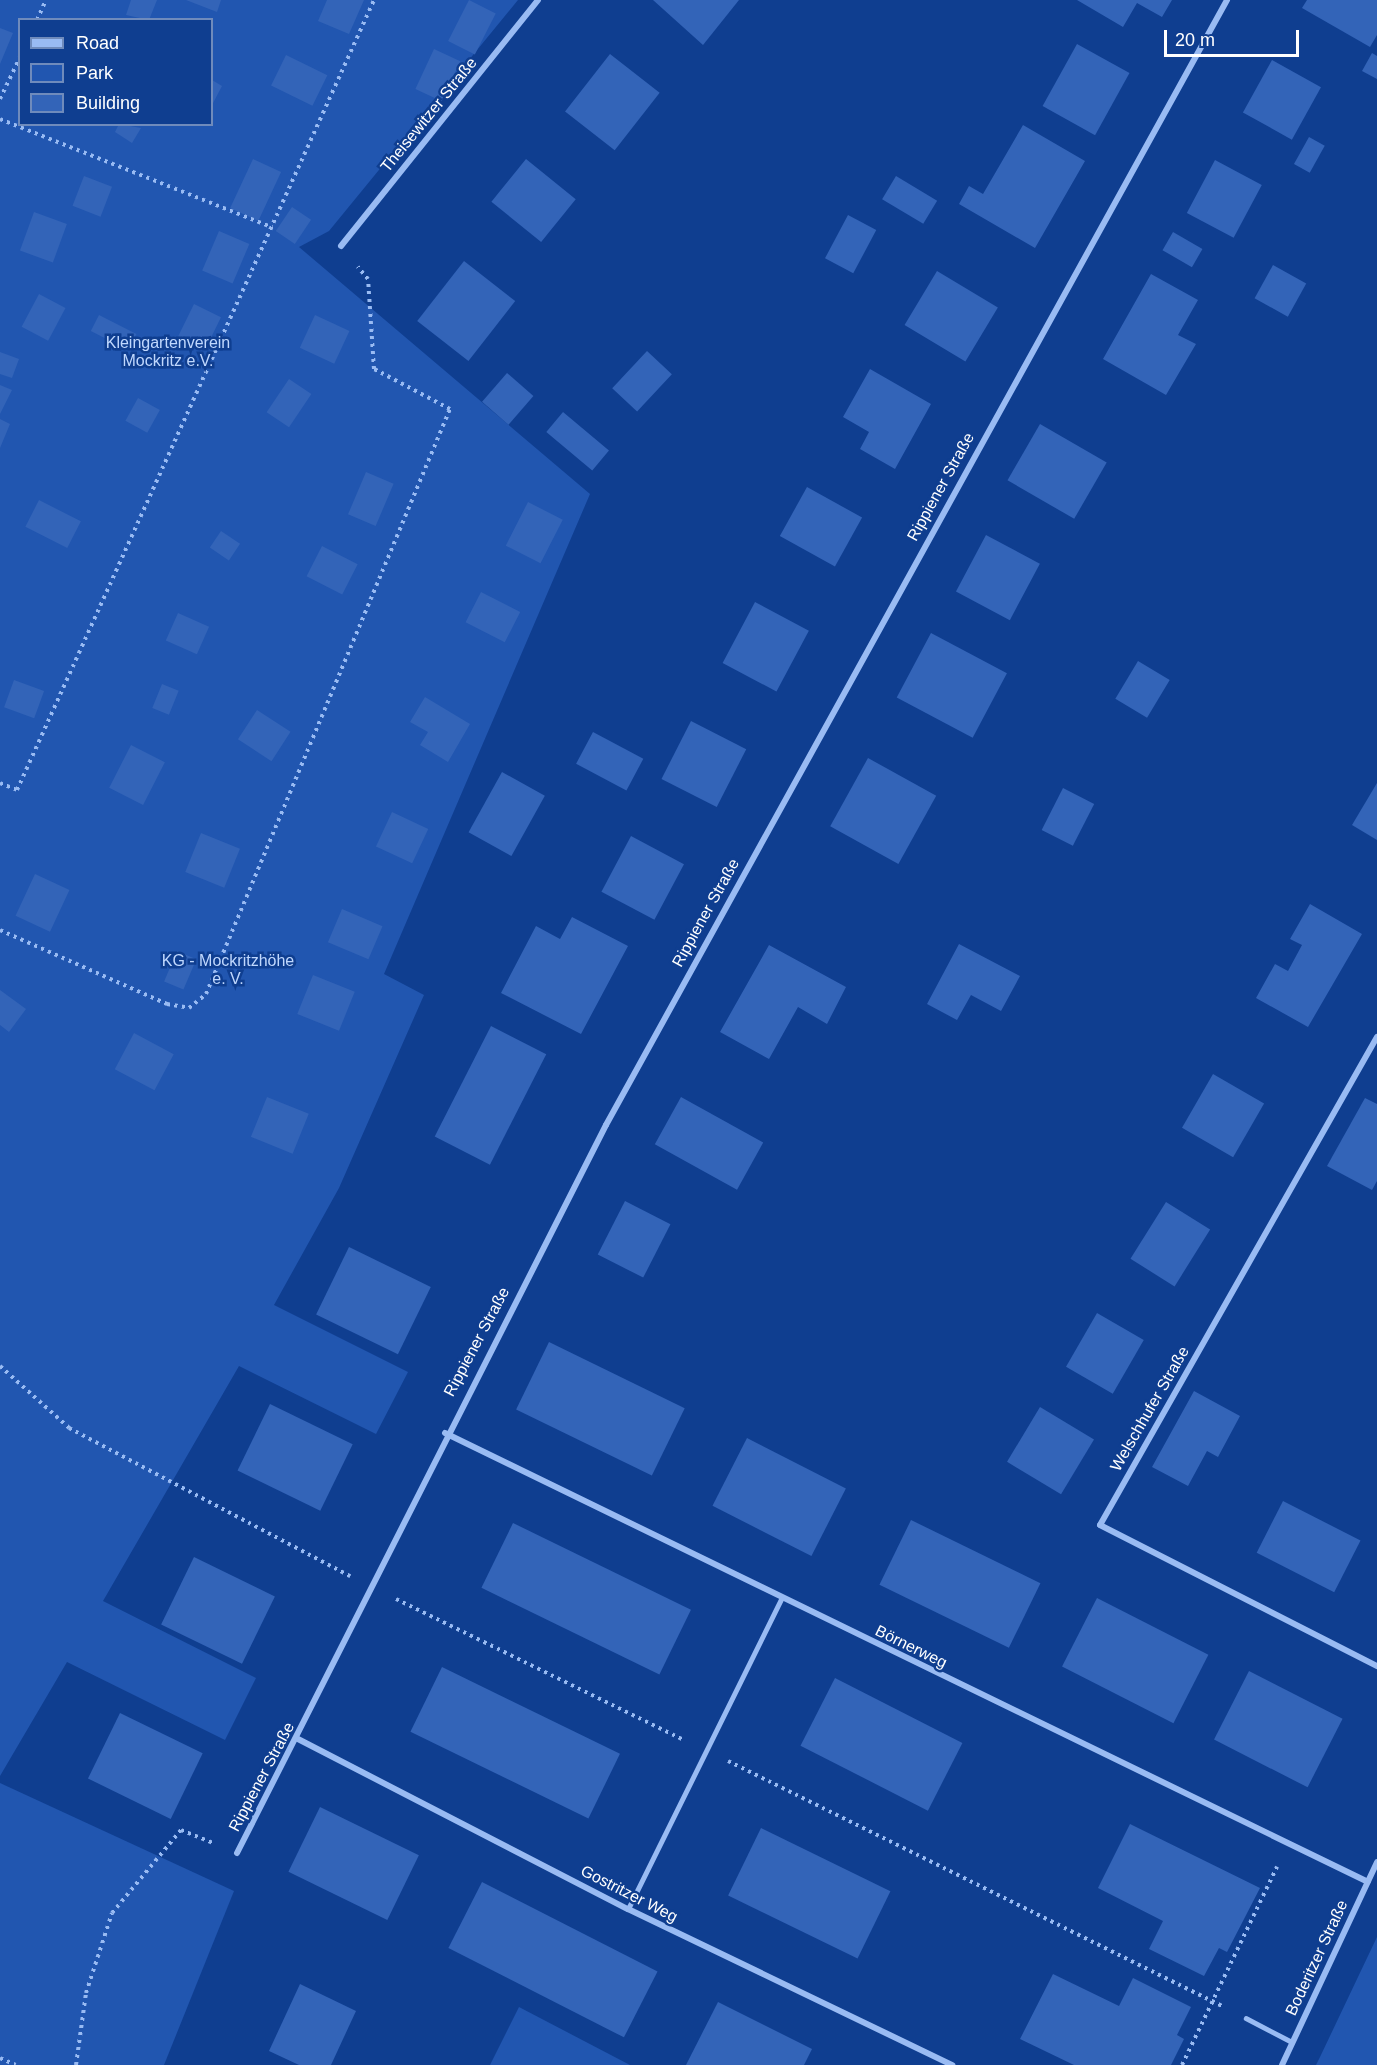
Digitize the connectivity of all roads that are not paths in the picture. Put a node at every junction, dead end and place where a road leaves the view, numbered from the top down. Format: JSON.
{"nodes":[{"id":1,"x":538,"y":0,"type":"edge"},
{"id":2,"x":1227,"y":0,"type":"edge"},
{"id":3,"x":341,"y":246,"type":"road end"},
{"id":4,"x":1377,"y":1037,"type":"edge"},
{"id":5,"x":445,"y":1433,"type":"junction"},
{"id":6,"x":781,"y":1599,"type":"junction"},
{"id":7,"x":1377,"y":1666,"type":"edge"},
{"id":8,"x":298,"y":1739,"type":"junction"},
{"id":9,"x":237,"y":1852,"type":"road end"},
{"id":10,"x":1377,"y":1862,"type":"edge"},
{"id":11,"x":1368,"y":1882,"type":"junction"},
{"id":12,"x":628,"y":1909,"type":"junction"},
{"id":13,"x":1246,"y":2018,"type":"dead end"},
{"id":14,"x":1293,"y":2042,"type":"junction"},
{"id":15,"x":952,"y":2065,"type":"edge"},
{"id":16,"x":1282,"y":2065,"type":"edge"}],
"edges":[{"from":1,"to":3,"type":"street","name":"Theisewitzer Straße"},
{"from":2,"to":5,"type":"street","name":"Rippiener Straße"},
{"from":4,"to":7,"type":"street","name":"Welschhufer Straße"},
{"from":5,"to":6,"type":"street","name":"Börnerweg"},
{"from":5,"to":8,"type":"street","name":"Rippiener Straße"},
{"from":6,"to":11,"type":"street","name":"Börnerweg"},
{"from":6,"to":12,"type":"lane"},
{"from":8,"to":9,"type":"street","name":"Rippiener Straße"},
{"from":8,"to":12,"type":"street","name":"Gostritzer Weg"},
{"from":10,"to":11,"type":"street","name":"Boderitzer Straße"},
{"from":11,"to":14,"type":"street","name":"Boderitzer Straße"},
{"from":12,"to":15,"type":"street","name":"Gostritzer Weg"},
{"from":13,"to":14,"type":"lane"},
{"from":14,"to":16,"type":"street","name":"Boderitzer Straße"}]}
